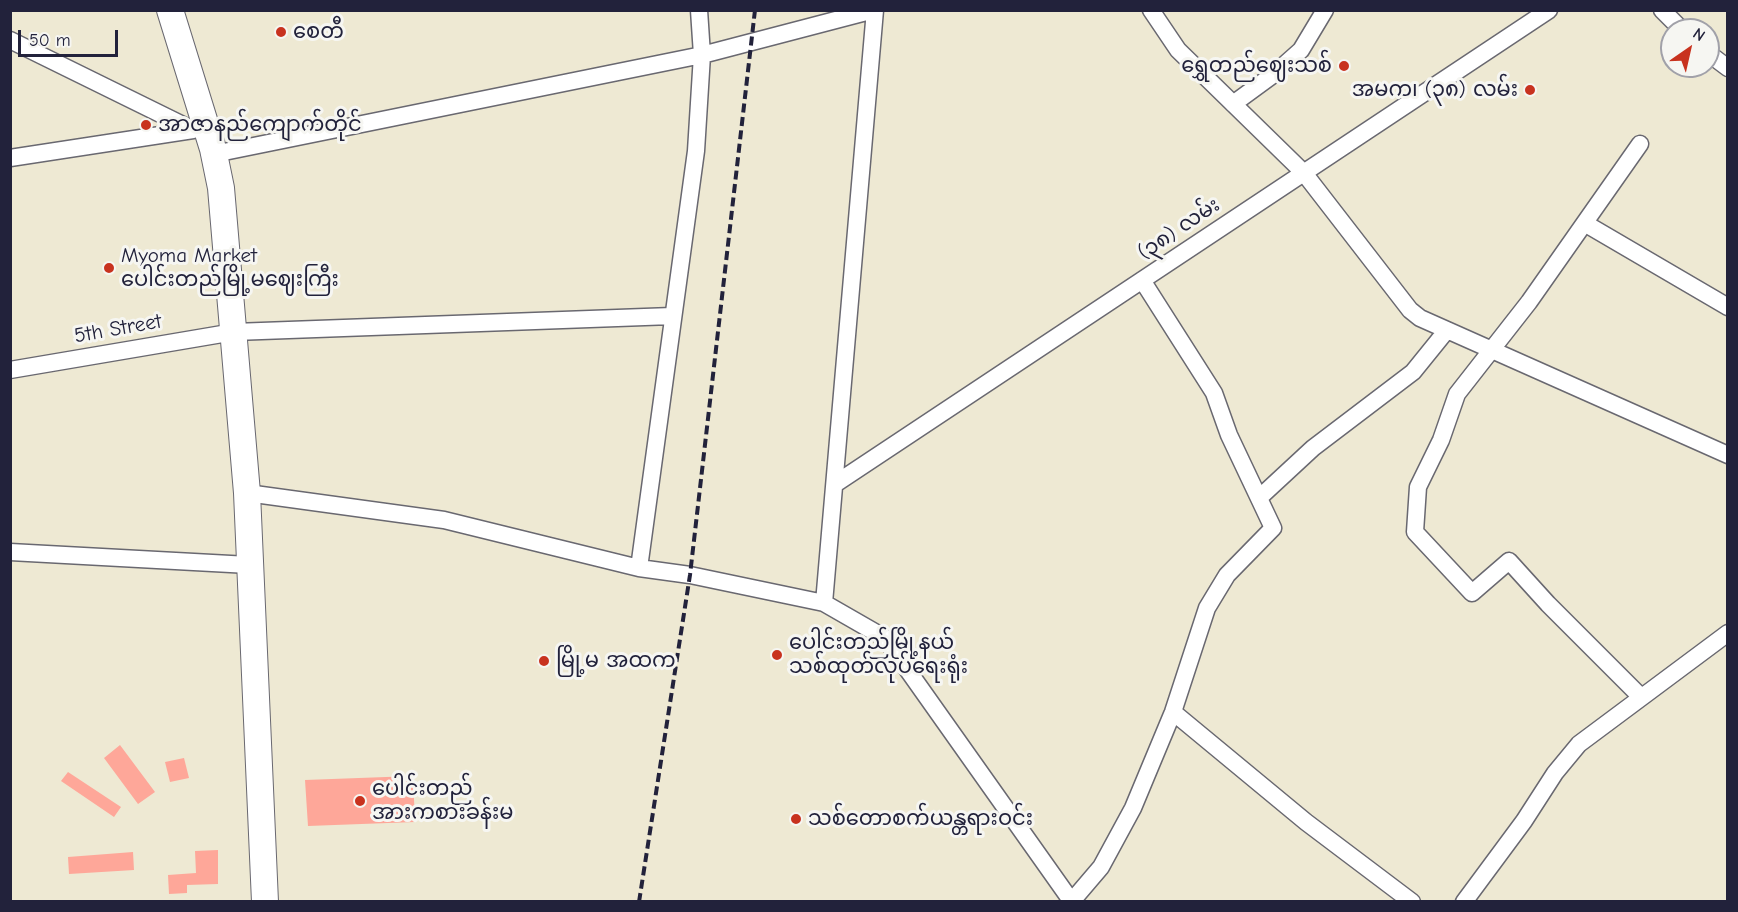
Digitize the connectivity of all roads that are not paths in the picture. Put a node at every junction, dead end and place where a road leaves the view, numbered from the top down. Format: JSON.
{"nodes":[{"id":1,"x":170,"y":10,"type":"edge"},
{"id":2,"x":699,"y":10,"type":"edge"},
{"id":3,"x":874,"y":10,"type":"edge"},
{"id":4,"x":1151,"y":10,"type":"edge"},
{"id":5,"x":1325,"y":10,"type":"edge"},
{"id":6,"x":1549,"y":10,"type":"edge"},
{"id":7,"x":10,"y":40,"type":"edge"},
{"id":8,"x":702,"y":55,"type":"junction"},
{"id":9,"x":1233,"y":104,"type":"junction"},
{"id":10,"x":200,"y":129,"type":"junction"},
{"id":11,"x":1640,"y":144,"type":"dead end"},
{"id":12,"x":214,"y":154,"type":"junction"},
{"id":13,"x":10,"y":158,"type":"edge"},
{"id":14,"x":1304,"y":173,"type":"junction"},
{"id":15,"x":1586,"y":224,"type":"junction"},
{"id":16,"x":1142,"y":280,"type":"junction"},
{"id":17,"x":1728,"y":307,"type":"edge"},
{"id":18,"x":672,"y":316,"type":"junction"},
{"id":19,"x":1447,"y":330,"type":"junction"},
{"id":20,"x":234,"y":332,"type":"junction"},
{"id":21,"x":1492,"y":350,"type":"junction"},
{"id":22,"x":10,"y":370,"type":"edge"},
{"id":23,"x":1728,"y":455,"type":"edge"},
{"id":24,"x":835,"y":484,"type":"junction"},
{"id":25,"x":247,"y":493,"type":"junction"},
{"id":26,"x":1259,"y":498,"type":"junction"},
{"id":27,"x":10,"y":552,"type":"edge"},
{"id":28,"x":249,"y":565,"type":"junction"},
{"id":29,"x":639,"y":567,"type":"junction"},
{"id":30,"x":825,"y":603,"type":"junction"},
{"id":31,"x":1728,"y":633,"type":"edge"},
{"id":32,"x":1640,"y":696,"type":"junction"},
{"id":33,"x":1173,"y":712,"type":"junction"},
{"id":34,"x":1072,"y":901,"type":"edge"},
{"id":35,"x":265,"y":902,"type":"edge"},
{"id":36,"x":1412,"y":902,"type":"edge"},
{"id":37,"x":1464,"y":902,"type":"edge"}],
"edges":[{"from":1,"to":10,"type":"highway"},
{"from":2,"to":8,"type":"street"},
{"from":3,"to":8,"type":"street"},
{"from":3,"to":24,"type":"street"},
{"from":4,"to":9,"type":"street"},
{"from":5,"to":9,"type":"street"},
{"from":6,"to":14,"type":"street","name":"(၃၈) လမ်း"},
{"from":7,"to":10,"type":"street"},
{"from":8,"to":12,"type":"street"},
{"from":8,"to":18,"type":"street"},
{"from":9,"to":14,"type":"street"},
{"from":10,"to":12,"type":"highway"},
{"from":10,"to":13,"type":"street"},
{"from":11,"to":15,"type":"street"},
{"from":12,"to":20,"type":"highway"},
{"from":14,"to":16,"type":"street","name":"(၃၈) လမ်း"},
{"from":14,"to":19,"type":"street"},
{"from":15,"to":17,"type":"street"},
{"from":15,"to":21,"type":"street"},
{"from":16,"to":24,"type":"street","name":"(၃၈) လမ်း"},
{"from":16,"to":26,"type":"street"},
{"from":18,"to":20,"type":"street","name":"5th Street"},
{"from":18,"to":29,"type":"street"},
{"from":19,"to":21,"type":"street"},
{"from":19,"to":26,"type":"street"},
{"from":20,"to":22,"type":"street","name":"5th Street"},
{"from":20,"to":25,"type":"highway"},
{"from":21,"to":23,"type":"street"},
{"from":21,"to":32,"type":"street"},
{"from":24,"to":30,"type":"street"},
{"from":25,"to":28,"type":"highway"},
{"from":25,"to":29,"type":"street"},
{"from":26,"to":33,"type":"street"},
{"from":27,"to":28,"type":"street"},
{"from":28,"to":35,"type":"highway"},
{"from":29,"to":30,"type":"street"},
{"from":30,"to":34,"type":"street"},
{"from":31,"to":32,"type":"street"},
{"from":32,"to":37,"type":"street"},
{"from":33,"to":34,"type":"street"},
{"from":33,"to":36,"type":"street"}]}
